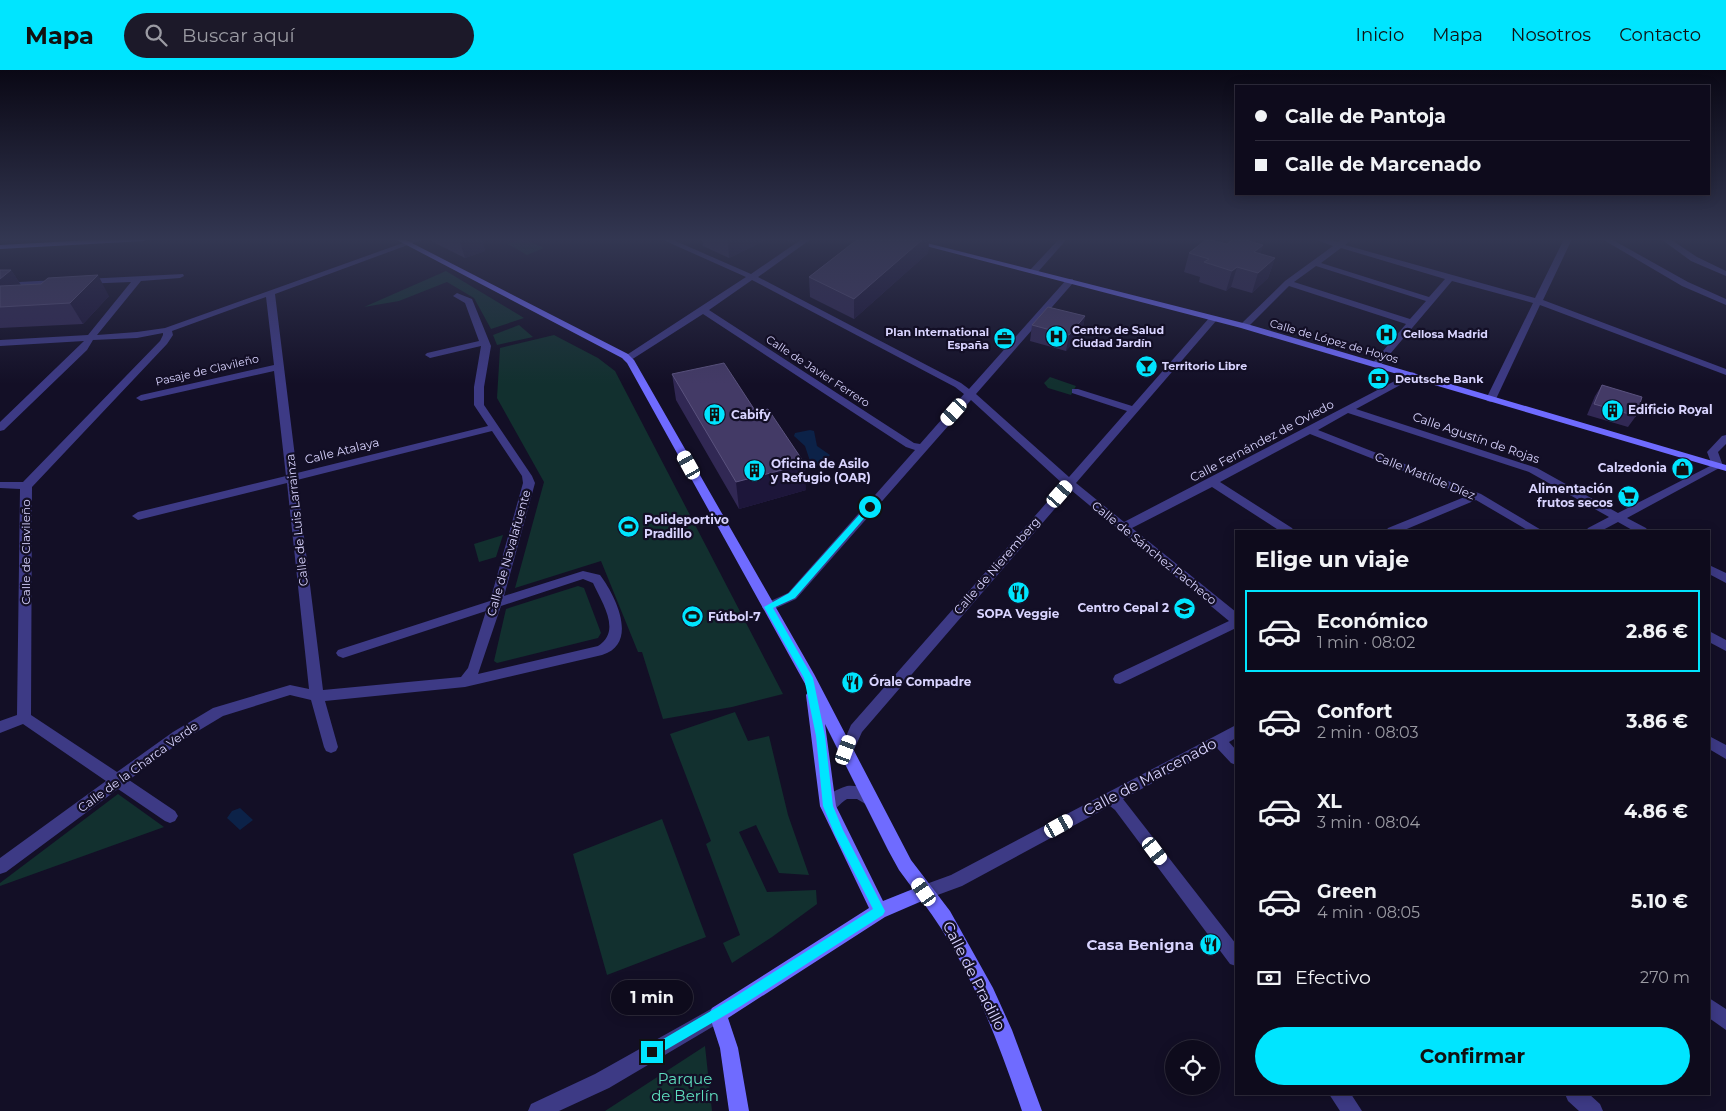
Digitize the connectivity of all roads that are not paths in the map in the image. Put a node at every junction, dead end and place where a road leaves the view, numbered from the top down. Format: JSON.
{"nodes":[{"id":1,"x":131,"y":288,"type":"edge"},
{"id":2,"x":281,"y":288,"type":"edge"},
{"id":3,"x":492,"y":288,"type":"edge"},
{"id":4,"x":737,"y":288,"type":"edge"},
{"id":5,"x":772,"y":288,"type":"edge"},
{"id":6,"x":1064,"y":288,"type":"edge"},
{"id":7,"x":1096,"y":288,"type":"edge"},
{"id":8,"x":1283,"y":288,"type":"edge"},
{"id":9,"x":1302,"y":288,"type":"edge"},
{"id":10,"x":1390,"y":288,"type":"edge"},
{"id":11,"x":1442,"y":288,"type":"edge"},
{"id":12,"x":1486,"y":288,"type":"edge"},
{"id":13,"x":1544,"y":288,"type":"edge"},
{"id":14,"x":1692,"y":288,"type":"edge"},
{"id":15,"x":270,"y":292,"type":"junction"},
{"id":16,"x":457,"y":296,"type":"dead end"},
{"id":17,"x":1431,"y":300,"type":"junction"},
{"id":18,"x":1537,"y":301,"type":"junction"},
{"id":19,"x":1726,"y":302,"type":"edge"},
{"id":20,"x":704,"y":310,"type":"junction"},
{"id":21,"x":1214,"y":318,"type":"junction"},
{"id":22,"x":1412,"y":323,"type":"junction"},
{"id":23,"x":1244,"y":326,"type":"junction"},
{"id":24,"x":167,"y":330,"type":"junction"},
{"id":25,"x":90,"y":338,"type":"junction"},
{"id":26,"x":485,"y":342,"type":"junction"},
{"id":27,"x":1,"y":344,"type":"edge"},
{"id":28,"x":430,"y":354,"type":"dead end"},
{"id":29,"x":628,"y":358,"type":"junction"},
{"id":30,"x":1376,"y":365,"type":"junction"},
{"id":31,"x":279,"y":367,"type":"junction"},
{"id":32,"x":1726,"y":372,"type":"edge"},
{"id":33,"x":1412,"y":375,"type":"junction"},
{"id":34,"x":1075,"y":391,"type":"dead end"},
{"id":35,"x":970,"y":394,"type":"junction"},
{"id":36,"x":141,"y":398,"type":"dead end"},
{"id":37,"x":1492,"y":399,"type":"junction"},
{"id":38,"x":1134,"y":410,"type":"junction"},
{"id":39,"x":1348,"y":410,"type":"junction"},
{"id":40,"x":0,"y":428,"type":"edge"},
{"id":41,"x":494,"y":428,"type":"junction"},
{"id":42,"x":1309,"y":430,"type":"junction"},
{"id":43,"x":1726,"y":438,"type":"edge"},
{"id":44,"x":922,"y":448,"type":"junction"},
{"id":45,"x":1722,"y":467,"type":"edge"},
{"id":46,"x":293,"y":478,"type":"junction"},
{"id":47,"x":1212,"y":482,"type":"junction"},
{"id":48,"x":1070,"y":483,"type":"junction"},
{"id":49,"x":0,"y":485,"type":"edge"},
{"id":50,"x":26,"y":486,"type":"junction"},
{"id":51,"x":1477,"y":496,"type":"junction"},
{"id":52,"x":138,"y":516,"type":"dead end"},
{"id":53,"x":1617,"y":517,"type":"junction"},
{"id":54,"x":1122,"y":528,"type":"junction"},
{"id":55,"x":1286,"y":530,"type":"edge"},
{"id":56,"x":1397,"y":530,"type":"edge"},
{"id":57,"x":1535,"y":530,"type":"edge"},
{"id":58,"x":1594,"y":530,"type":"edge"},
{"id":59,"x":1640,"y":530,"type":"edge"},
{"id":60,"x":1710,"y":570,"type":"edge"},
{"id":61,"x":1726,"y":579,"type":"edge"},
{"id":62,"x":495,"y":604,"type":"junction"},
{"id":63,"x":768,"y":607,"type":"junction"},
{"id":64,"x":1235,"y":618,"type":"edge"},
{"id":65,"x":1235,"y":623,"type":"edge"},
{"id":66,"x":1710,"y":637,"type":"edge"},
{"id":67,"x":1726,"y":646,"type":"edge"},
{"id":68,"x":343,"y":653,"type":"dead end"},
{"id":69,"x":809,"y":678,"type":"junction"},
{"id":70,"x":1120,"y":679,"type":"dead end"},
{"id":71,"x":465,"y":682,"type":"junction"},
{"id":72,"x":317,"y":696,"type":"junction"},
{"id":73,"x":24,"y":718,"type":"junction"},
{"id":74,"x":0,"y":727,"type":"edge"},
{"id":75,"x":1235,"y":732,"type":"edge"},
{"id":76,"x":1218,"y":741,"type":"junction"},
{"id":77,"x":1710,"y":743,"type":"edge"},
{"id":78,"x":331,"y":747,"type":"dead end"},
{"id":79,"x":846,"y":750,"type":"junction"},
{"id":80,"x":1726,"y":753,"type":"edge"},
{"id":81,"x":1235,"y":758,"type":"edge"},
{"id":82,"x":119,"y":780,"type":"junction"},
{"id":83,"x":1110,"y":798,"type":"junction"},
{"id":84,"x":869,"y":799,"type":"junction"},
{"id":85,"x":828,"y":806,"type":"junction"},
{"id":86,"x":170,"y":816,"type":"dead end"},
{"id":87,"x":0,"y":867,"type":"edge"},
{"id":88,"x":924,"y":892,"type":"junction"},
{"id":89,"x":879,"y":911,"type":"junction"},
{"id":90,"x":1235,"y":957,"type":"edge"},
{"id":91,"x":1710,"y":1008,"type":"edge"},
{"id":92,"x":718,"y":1014,"type":"junction"},
{"id":93,"x":1726,"y":1021,"type":"edge"},
{"id":94,"x":1340,"y":1095,"type":"edge"},
{"id":95,"x":1576,"y":1095,"type":"edge"},
{"id":96,"x":538,"y":1111,"type":"edge"},
{"id":97,"x":739,"y":1111,"type":"edge"},
{"id":98,"x":1032,"y":1111,"type":"edge"},
{"id":99,"x":1352,"y":1111,"type":"edge"},
{"id":100,"x":1593,"y":1111,"type":"edge"}],
"edges":[{"from":1,"to":25,"type":"street"},
{"from":2,"to":15,"type":"street"},
{"from":3,"to":29,"type":"street"},
{"from":4,"to":20,"type":"street"},
{"from":5,"to":35,"type":"street","name":"Calle de Sánchez Pacheco"},
{"from":6,"to":35,"type":"street"},
{"from":7,"to":21,"type":"street","name":"Calle de López de Hoyos"},
{"from":8,"to":23,"type":"street"},
{"from":9,"to":22,"type":"street"},
{"from":10,"to":17,"type":"street"},
{"from":11,"to":17,"type":"street"},
{"from":12,"to":18,"type":"street"},
{"from":13,"to":18,"type":"street"},
{"from":14,"to":19,"type":"street"},
{"from":15,"to":24,"type":"street"},
{"from":15,"to":31,"type":"street","name":"Calle de Luis Larrainza"},
{"from":16,"to":26,"type":"street","name":"Calle de Navalafuente"},
{"from":17,"to":22,"type":"street"},
{"from":18,"to":32,"type":"street"},
{"from":18,"to":37,"type":"street"},
{"from":20,"to":29,"type":"street"},
{"from":20,"to":44,"type":"street","name":"Calle de Javier Ferrero"},
{"from":21,"to":23,"type":"street","name":"Calle de López de Hoyos"},
{"from":21,"to":38,"type":"street","name":"Calle de Nieremberg"},
{"from":22,"to":30,"type":"street"},
{"from":23,"to":30,"type":"street","name":"Calle de López de Hoyos"},
{"from":24,"to":25,"type":"street"},
{"from":24,"to":50,"type":"street","name":"Calle de Clavileño"},
{"from":25,"to":27,"type":"street"},
{"from":25,"to":40,"type":"street"},
{"from":26,"to":28,"type":"street"},
{"from":26,"to":41,"type":"street","name":"Calle de Navalafuente"},
{"from":29,"to":63,"type":"street","name":"Calle de Pradillo"},
{"from":30,"to":33,"type":"street","name":"Calle de López de Hoyos"},
{"from":31,"to":36,"type":"street","name":"Pasaje de Clavileño"},
{"from":31,"to":46,"type":"street","name":"Calle de Luis Larrainza"},
{"from":33,"to":37,"type":"street","name":"Calle de López de Hoyos"},
{"from":33,"to":39,"type":"street","name":"Calle Fernández de Oviedo"},
{"from":34,"to":38,"type":"street"},
{"from":35,"to":44,"type":"street"},
{"from":35,"to":48,"type":"street","name":"Calle de Sánchez Pacheco"},
{"from":37,"to":45,"type":"street","name":"Calle de López de Hoyos"},
{"from":38,"to":48,"type":"street","name":"Calle de Nieremberg"},
{"from":39,"to":42,"type":"street","name":"Calle Fernández de Oviedo"},
{"from":39,"to":53,"type":"street","name":"Calle Agustín de Rojas"},
{"from":41,"to":46,"type":"street","name":"Calle Atalaya"},
{"from":41,"to":62,"type":"street","name":"Calle de Navalafuente"},
{"from":42,"to":47,"type":"street","name":"Calle Fernández de Oviedo"},
{"from":42,"to":51,"type":"street","name":"Calle Matilde Díez"},
{"from":43,"to":45,"type":"street"},
{"from":44,"to":63,"type":"street"},
{"from":45,"to":53,"type":"street"},
{"from":46,"to":52,"type":"street","name":"Calle Atalaya"},
{"from":46,"to":72,"type":"street","name":"Calle de Luis Larrainza"},
{"from":47,"to":54,"type":"street","name":"Calle Fernández de Oviedo"},
{"from":47,"to":55,"type":"street"},
{"from":48,"to":54,"type":"street","name":"Calle de Sánchez Pacheco"},
{"from":48,"to":79,"type":"street","name":"Calle de Nieremberg"},
{"from":49,"to":50,"type":"street"},
{"from":50,"to":73,"type":"street","name":"Calle de Clavileño"},
{"from":51,"to":56,"type":"street"},
{"from":51,"to":57,"type":"street","name":"Calle Matilde Díez"},
{"from":53,"to":58,"type":"street"},
{"from":53,"to":59,"type":"street","name":"Calle Agustín de Rojas"},
{"from":54,"to":64,"type":"street","name":"Calle de Sánchez Pacheco"},
{"from":60,"to":61,"type":"street"},
{"from":62,"to":68,"type":"street"},
{"from":62,"to":71,"type":"street","name":"Calle de Navalafuente"},
{"from":62,"to":71,"type":"street","name":"Calle de la Charca Verde"},
{"from":63,"to":69,"type":"street","name":"Calle de Pradillo"},
{"from":65,"to":70,"type":"street"},
{"from":66,"to":67,"type":"street"},
{"from":69,"to":79,"type":"street","name":"Calle de Pradillo"},
{"from":69,"to":85,"type":"street","name":"Calle de Pradillo"},
{"from":71,"to":72,"type":"street","name":"Calle de la Charca Verde"},
{"from":72,"to":78,"type":"street","name":"Calle de Luis Larrainza"},
{"from":72,"to":82,"type":"street","name":"Calle de la Charca Verde"},
{"from":73,"to":74,"type":"street"},
{"from":73,"to":82,"type":"street"},
{"from":75,"to":76,"type":"street","name":"Calle de Marcenado"},
{"from":76,"to":81,"type":"street"},
{"from":76,"to":83,"type":"street","name":"Calle de Marcenado"},
{"from":77,"to":80,"type":"street"},
{"from":79,"to":84,"type":"street","name":"Calle de Pradillo"},
{"from":82,"to":86,"type":"street"},
{"from":82,"to":87,"type":"street","name":"Calle de la Charca Verde"},
{"from":83,"to":88,"type":"street","name":"Calle de Marcenado"},
{"from":83,"to":90,"type":"street"},
{"from":84,"to":85,"type":"street"},
{"from":84,"to":88,"type":"street","name":"Calle de Pradillo"},
{"from":85,"to":89,"type":"street","name":"Calle de Pradillo"},
{"from":88,"to":89,"type":"street","name":"Calle de Marcenado"},
{"from":88,"to":98,"type":"street","name":"Calle de Pradillo"},
{"from":89,"to":92,"type":"street","name":"Calle de Marcenado"},
{"from":91,"to":93,"type":"street"},
{"from":92,"to":96,"type":"street","name":"Calle de Marcenado"},
{"from":92,"to":97,"type":"street"},
{"from":94,"to":99,"type":"street"},
{"from":95,"to":100,"type":"street"}]}
